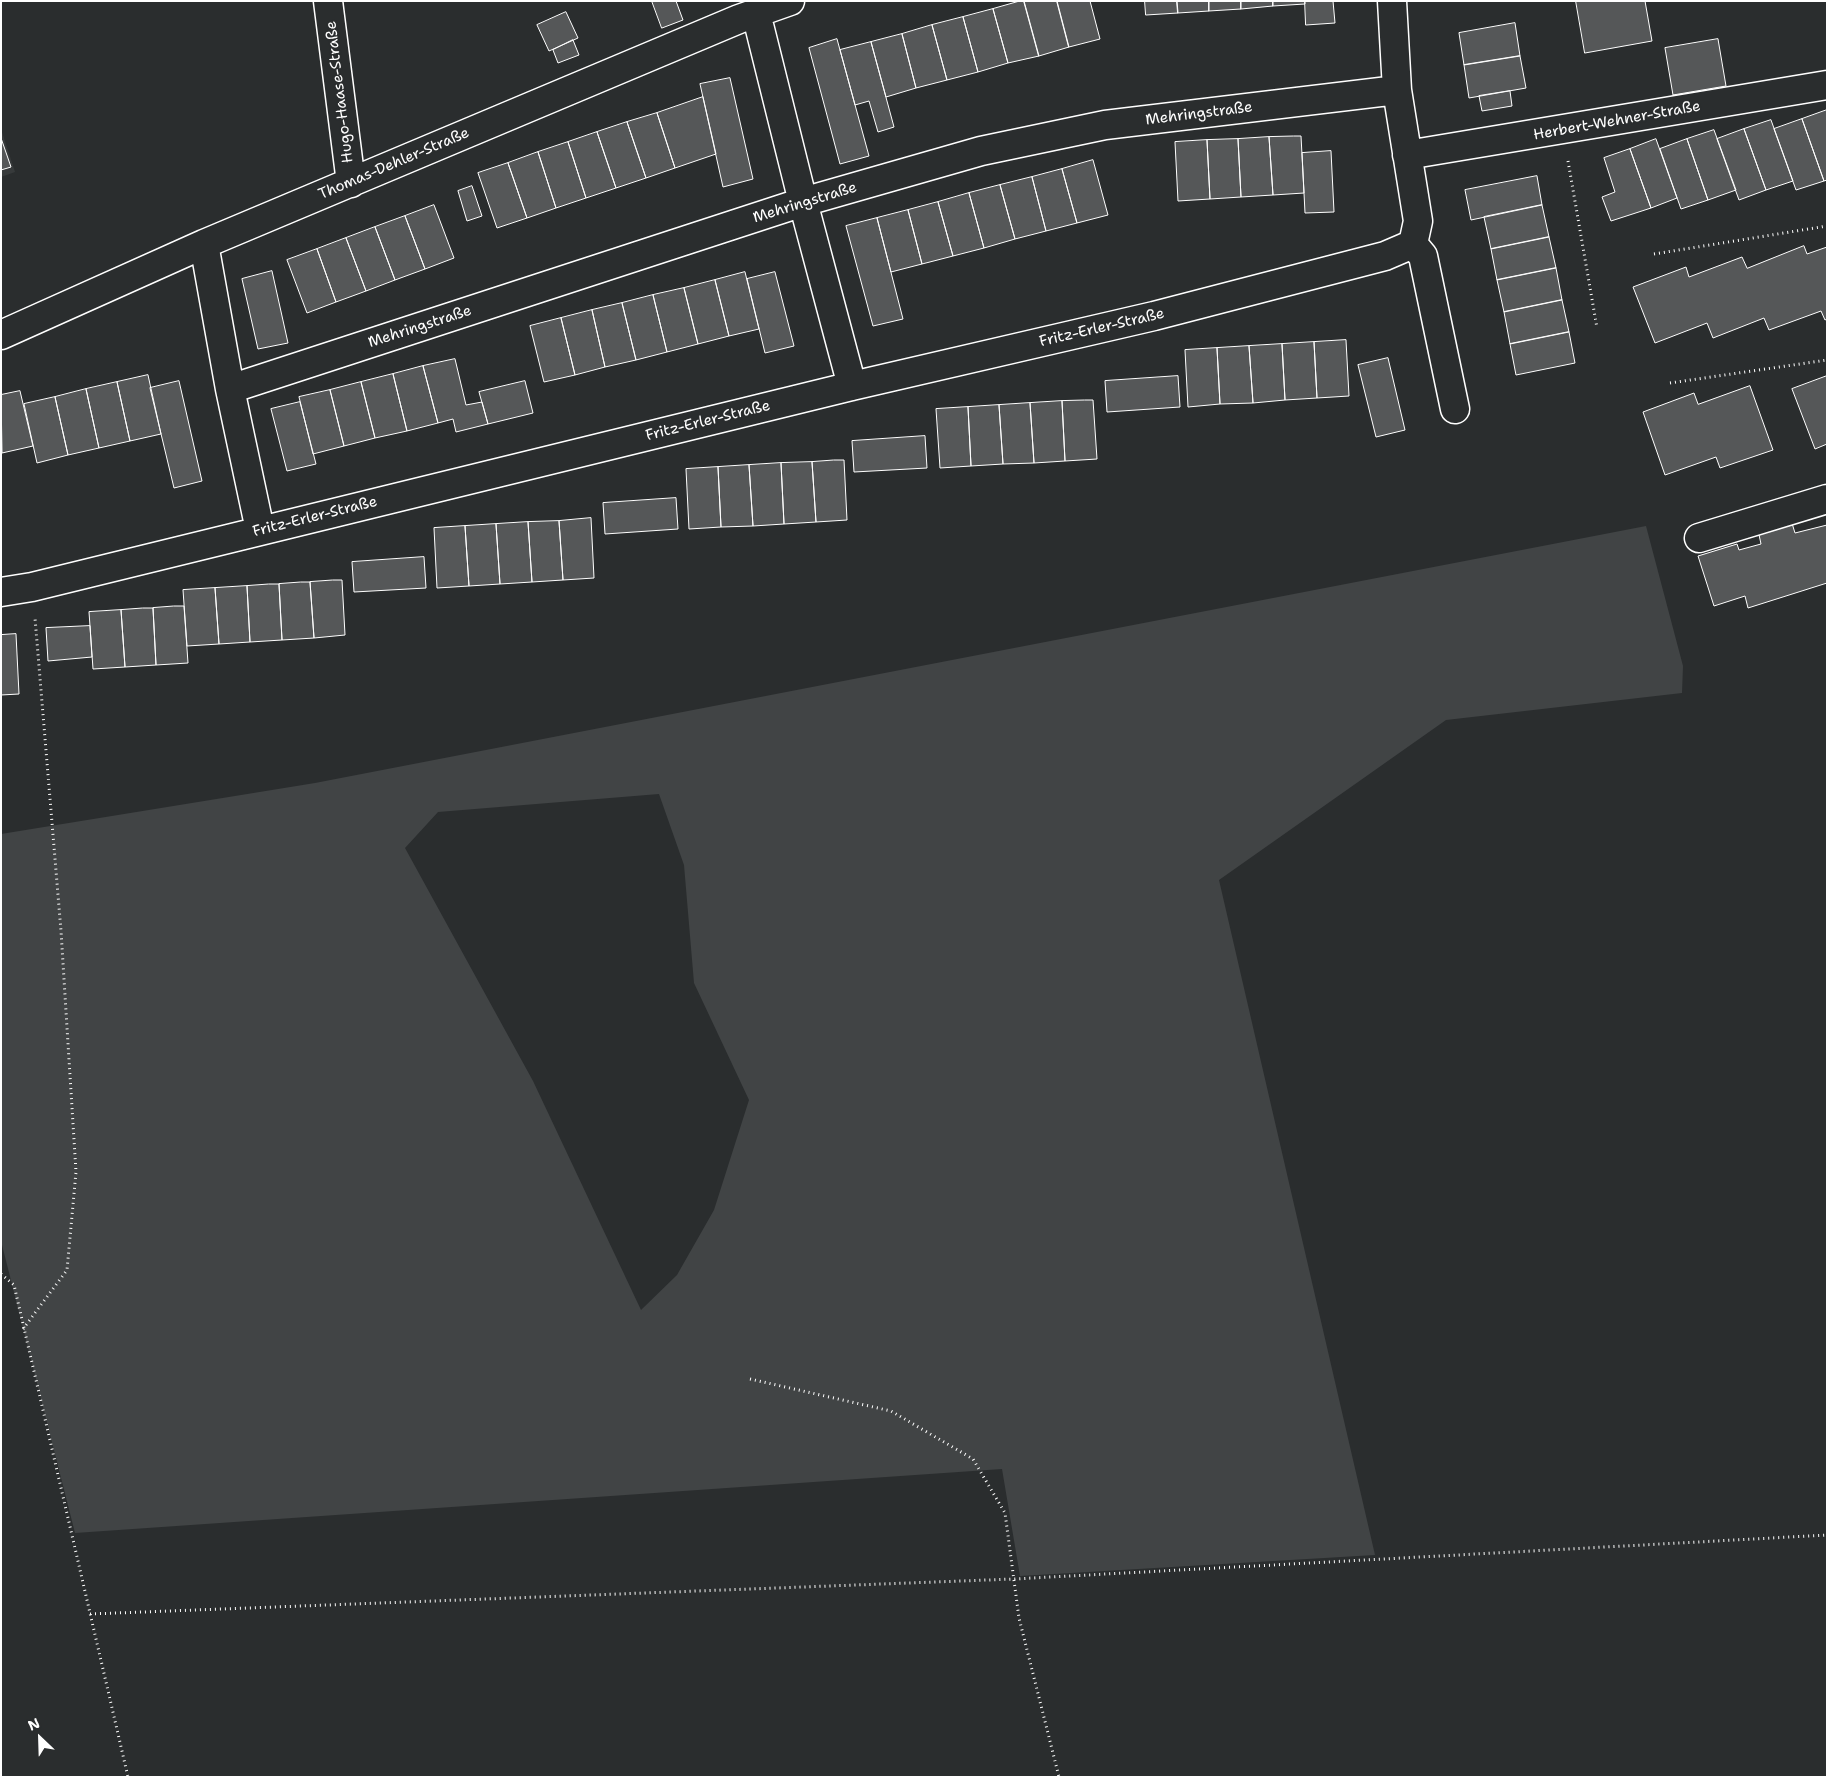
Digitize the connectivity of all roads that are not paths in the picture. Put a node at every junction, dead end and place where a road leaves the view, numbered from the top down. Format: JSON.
{"nodes":[{"id":1,"x":328,"y":1,"type":"edge"},
{"id":2,"x":790,"y":1,"type":"edge"},
{"id":3,"x":1392,"y":1,"type":"edge"},
{"id":4,"x":742,"y":11,"type":"edge"},
{"id":5,"x":1827,"y":85,"type":"edge"},
{"id":6,"x":1397,"y":90,"type":"junction"},
{"id":7,"x":1407,"y":155,"type":"junction"},
{"id":8,"x":351,"y":182,"type":"junction"},
{"id":9,"x":803,"y":202,"type":"junction"},
{"id":10,"x":204,"y":244,"type":"junction"},
{"id":11,"x":1413,"y":244,"type":"junction"},
{"id":12,"x":1,"y":335,"type":"edge"},
{"id":13,"x":852,"y":386,"type":"junction"},
{"id":14,"x":230,"y":389,"type":"junction"},
{"id":15,"x":1455,"y":409,"type":"dead end"},
{"id":16,"x":1827,"y":500,"type":"edge"},
{"id":17,"x":260,"y":530,"type":"junction"},
{"id":18,"x":1699,"y":538,"type":"dead end"},
{"id":19,"x":1,"y":592,"type":"edge"}],
"edges":[{"from":1,"to":8,"type":"street","name":"Hugo-Haase-Straße"},
{"from":2,"to":4,"type":"street","name":"Thomas-Dehler-Straße"},
{"from":3,"to":6,"type":"street"},
{"from":4,"to":8,"type":"street","name":"Thomas-Dehler-Straße"},
{"from":4,"to":9,"type":"street"},
{"from":5,"to":7,"type":"street","name":"Herbert-Wehner-Straße"},
{"from":6,"to":7,"type":"street"},
{"from":6,"to":9,"type":"street","name":"Mehringstraße"},
{"from":7,"to":11,"type":"street"},
{"from":8,"to":10,"type":"street","name":"Thomas-Dehler-Straße"},
{"from":9,"to":13,"type":"street"},
{"from":9,"to":14,"type":"street","name":"Mehringstraße"},
{"from":10,"to":12,"type":"street","name":"Thomas-Dehler-Straße"},
{"from":10,"to":14,"type":"street"},
{"from":11,"to":13,"type":"street","name":"Fritz-Erler-Straße"},
{"from":11,"to":15,"type":"street"},
{"from":13,"to":17,"type":"street","name":"Fritz-Erler-Straße"},
{"from":14,"to":17,"type":"street"},
{"from":16,"to":18,"type":"street"},
{"from":17,"to":19,"type":"street","name":"Fritz-Erler-Straße"}]}
